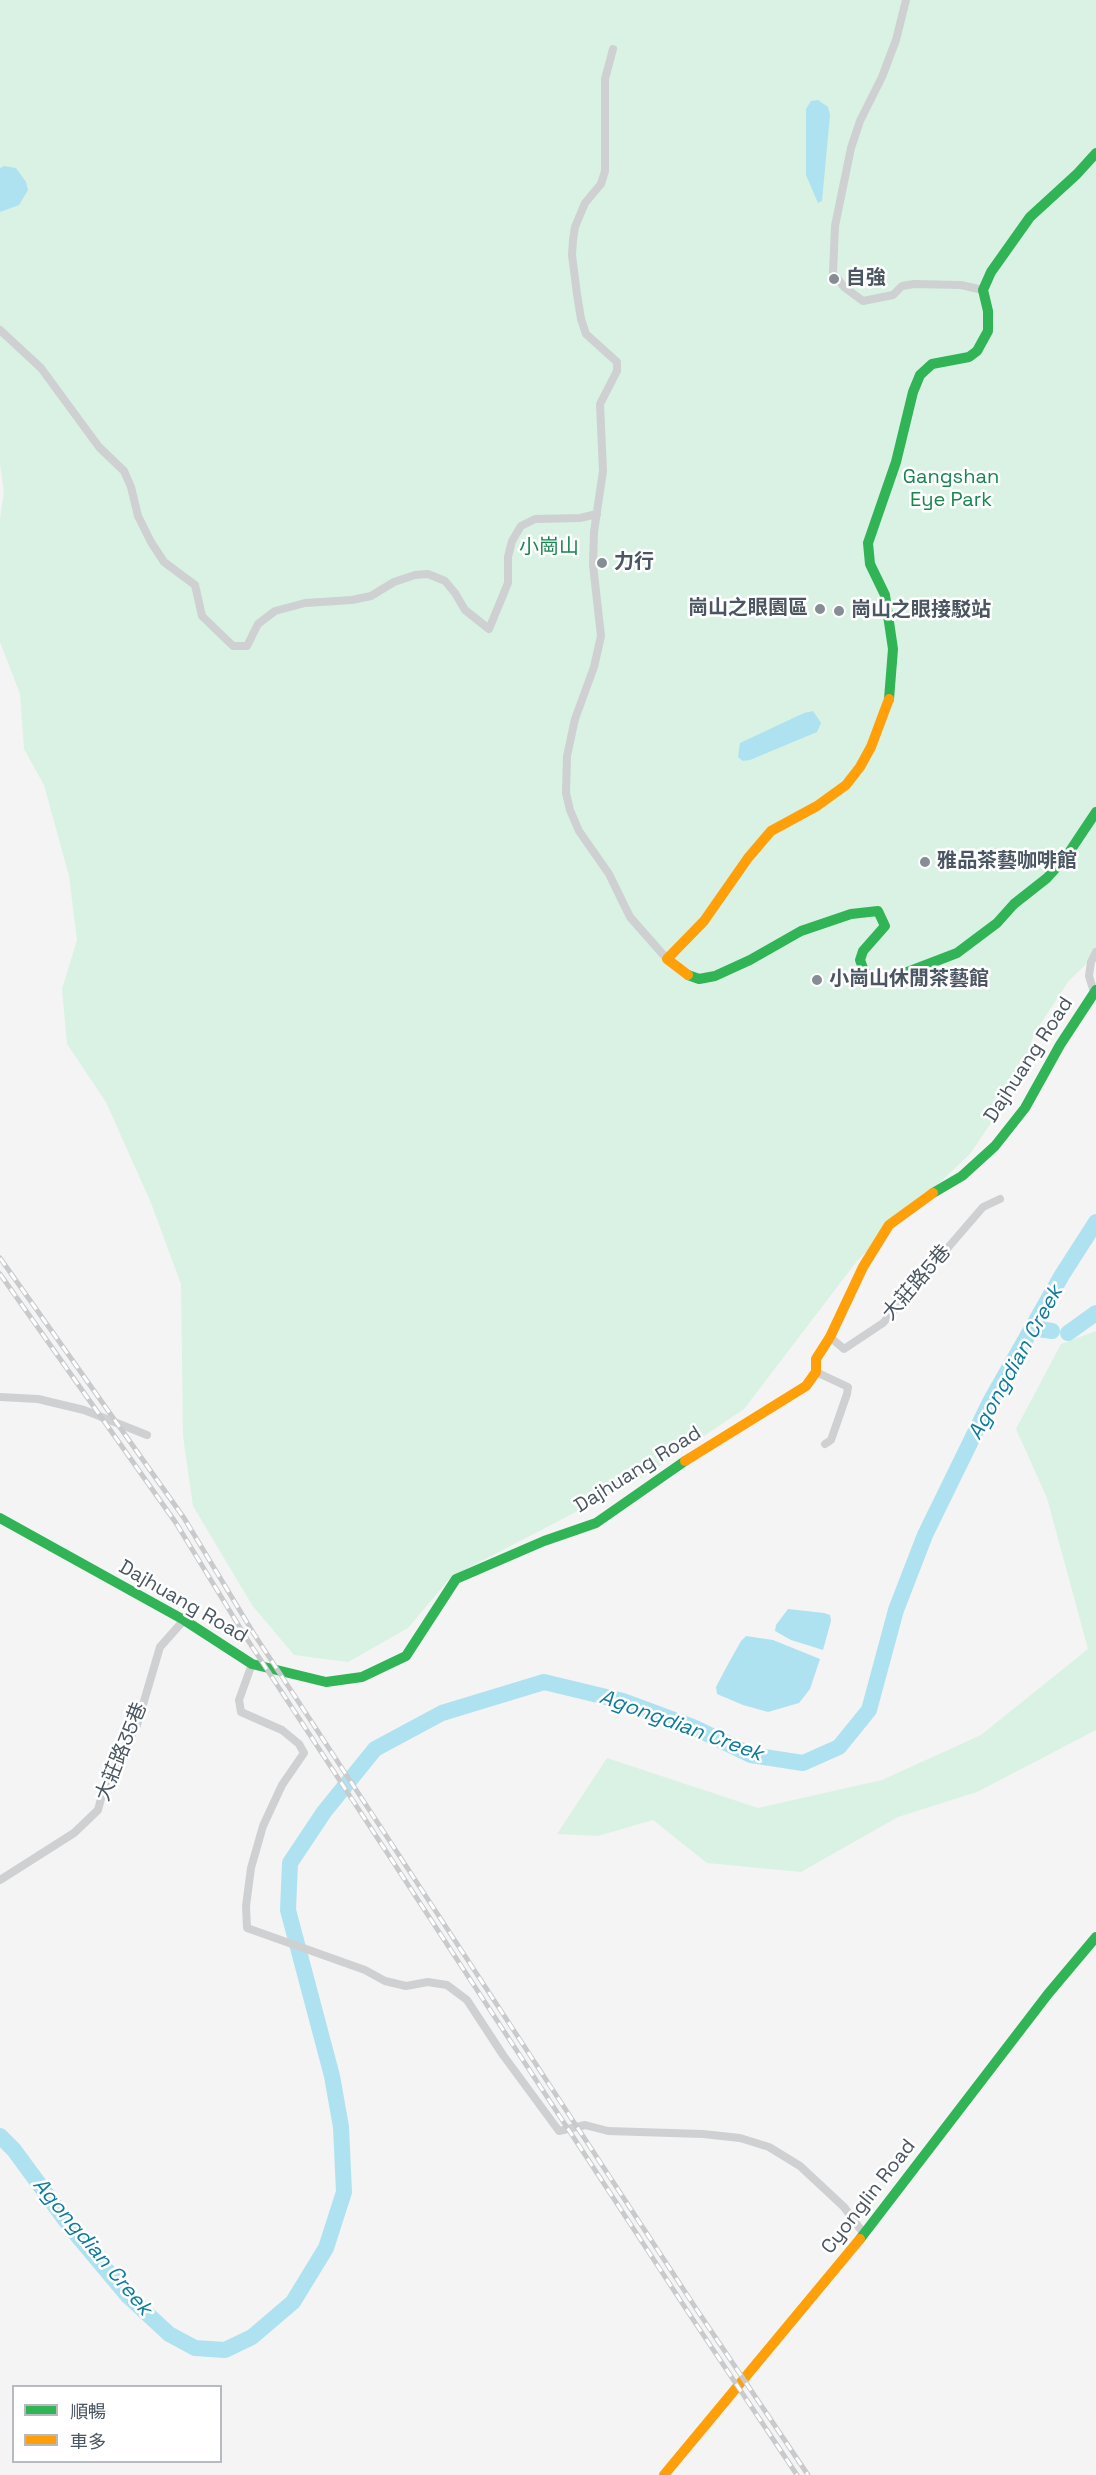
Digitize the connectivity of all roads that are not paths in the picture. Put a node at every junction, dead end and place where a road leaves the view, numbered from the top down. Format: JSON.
{"nodes":[{"id":1,"x":906,"y":0,"type":"edge"},
{"id":2,"x":613,"y":49,"type":"dead end"},
{"id":3,"x":1096,"y":153,"type":"edge"},
{"id":4,"x":983,"y":290,"type":"junction"},
{"id":5,"x":0,"y":330,"type":"edge"},
{"id":6,"x":597,"y":514,"type":"junction"},
{"id":7,"x":1096,"y":812,"type":"edge"},
{"id":8,"x":1096,"y":952,"type":"edge"},
{"id":9,"x":668,"y":959,"type":"junction"},
{"id":10,"x":1095,"y":991,"type":"edge"},
{"id":11,"x":1000,"y":1199,"type":"dead end"},
{"id":12,"x":830,"y":1337,"type":"junction"},
{"id":13,"x":816,"y":1372,"type":"junction"},
{"id":14,"x":0,"y":1397,"type":"edge"},
{"id":15,"x":147,"y":1435,"type":"dead end"},
{"id":16,"x":825,"y":1444,"type":"dead end"},
{"id":17,"x":0,"y":1518,"type":"edge"},
{"id":18,"x":184,"y":1620,"type":"junction"},
{"id":19,"x":252,"y":1664,"type":"junction"},
{"id":20,"x":0,"y":1880,"type":"edge"},
{"id":21,"x":1096,"y":1937,"type":"edge"},
{"id":22,"x":864,"y":2234,"type":"junction"},
{"id":23,"x":664,"y":2475,"type":"edge"}],
"edges":[{"from":1,"to":4,"type":"street"},
{"from":2,"to":6,"type":"street"},
{"from":3,"to":4,"type":"street"},
{"from":4,"to":9,"type":"street"},
{"from":5,"to":6,"type":"street"},
{"from":6,"to":9,"type":"street"},
{"from":7,"to":9,"type":"street"},
{"from":8,"to":10,"type":"street"},
{"from":10,"to":12,"type":"street","name":"Dajhuang Road"},
{"from":11,"to":12,"type":"street","name":"大莊路5巷"},
{"from":12,"to":13,"type":"street","name":"Dajhuang Road"},
{"from":13,"to":16,"type":"street"},
{"from":13,"to":19,"type":"street","name":"Dajhuang Road"},
{"from":14,"to":15,"type":"street"},
{"from":17,"to":18,"type":"street","name":"Dajhuang Road"},
{"from":18,"to":19,"type":"street","name":"Dajhuang Road"},
{"from":18,"to":20,"type":"street","name":"大莊路35巷"},
{"from":19,"to":22,"type":"street"},
{"from":21,"to":22,"type":"street","name":"Cyonglin Road"},
{"from":22,"to":23,"type":"street","name":"Cyonglin Road"}]}
